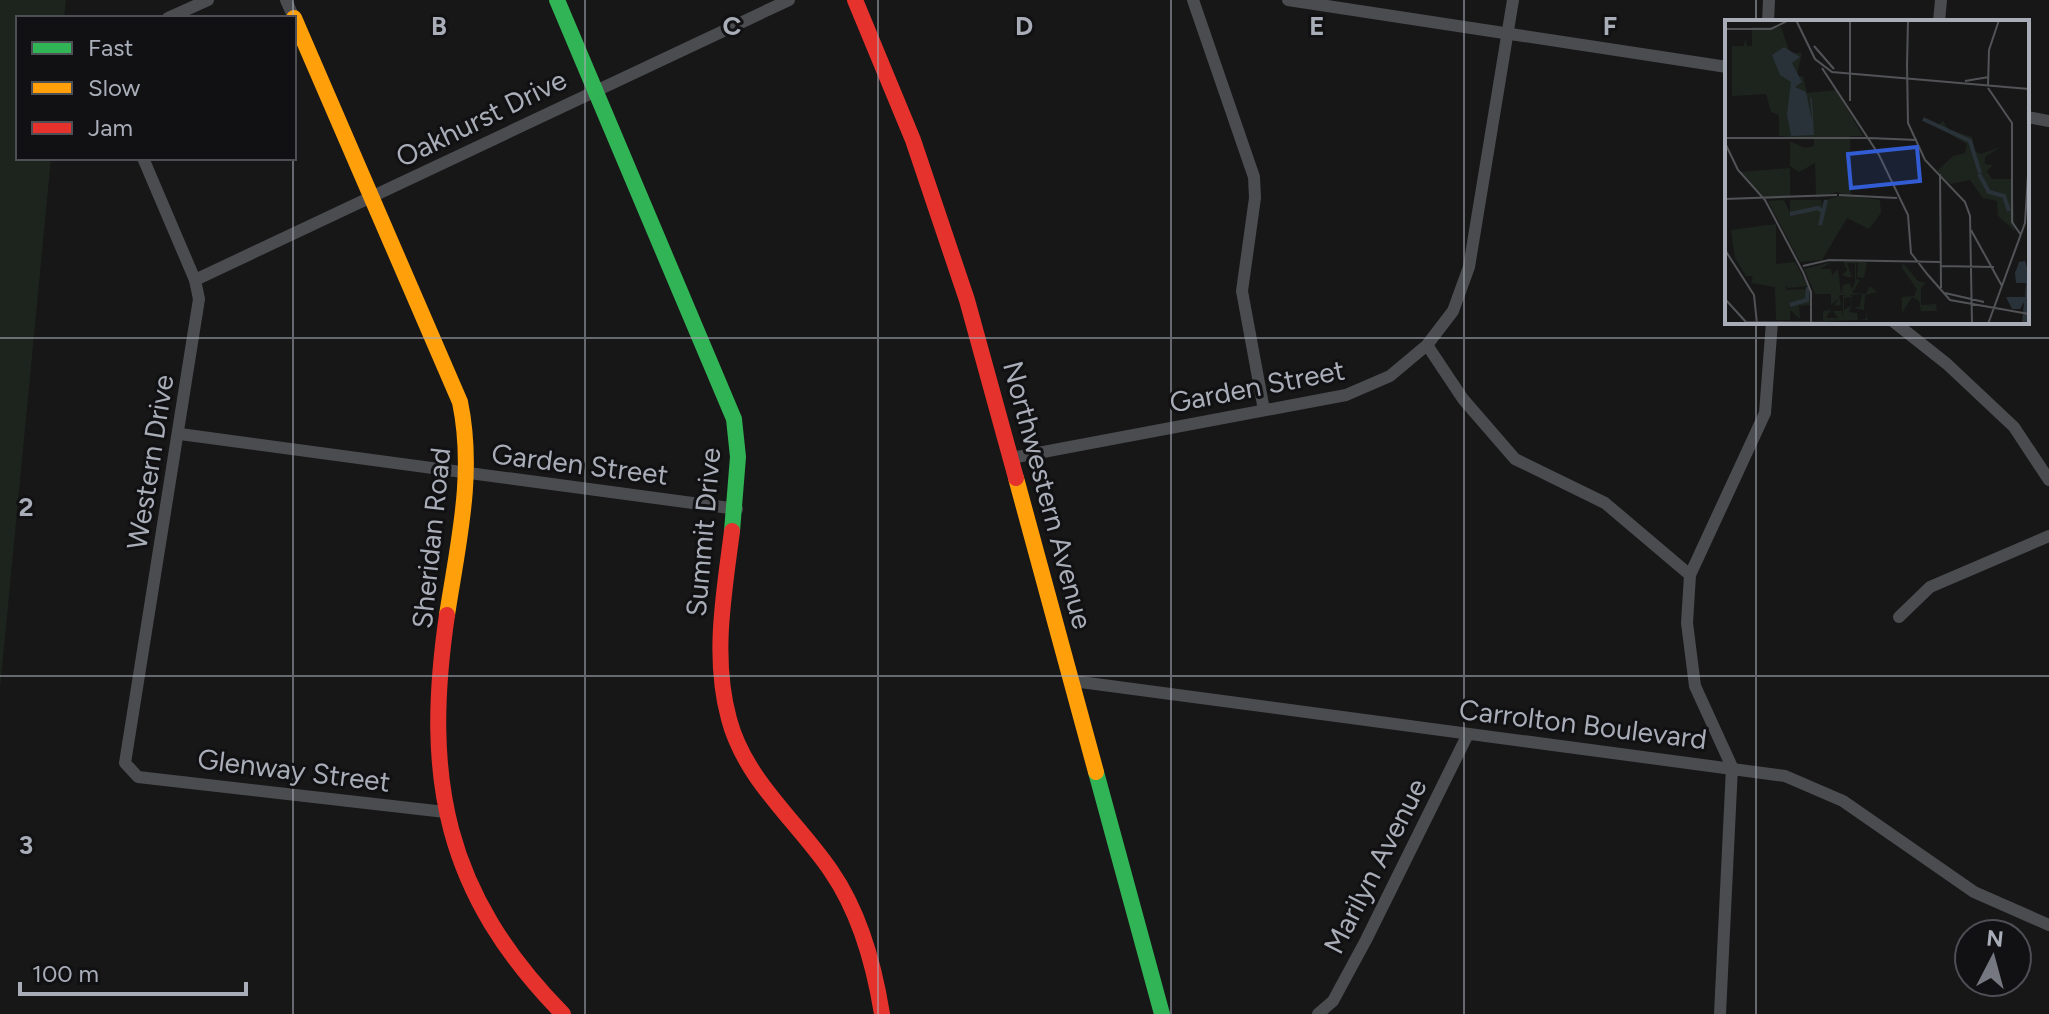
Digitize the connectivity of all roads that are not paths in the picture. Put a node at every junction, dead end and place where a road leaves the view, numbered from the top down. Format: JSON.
{"nodes":[{"id":1,"x":208,"y":0,"type":"edge"},
{"id":2,"x":557,"y":0,"type":"edge"},
{"id":3,"x":789,"y":0,"type":"edge"},
{"id":4,"x":855,"y":0,"type":"edge"},
{"id":5,"x":1193,"y":0,"type":"edge"},
{"id":6,"x":1288,"y":0,"type":"edge"},
{"id":7,"x":1513,"y":0,"type":"edge"},
{"id":8,"x":1769,"y":0,"type":"edge"},
{"id":9,"x":1941,"y":0,"type":"edge"},
{"id":10,"x":172,"y":16,"type":"edge"},
{"id":11,"x":1768,"y":20,"type":"edge"},
{"id":12,"x":1939,"y":20,"type":"edge"},
{"id":13,"x":296,"y":23,"type":"edge"},
{"id":14,"x":1508,"y":35,"type":"junction"},
{"id":15,"x":1725,"y":67,"type":"edge"},
{"id":16,"x":596,"y":89,"type":"junction"},
{"id":17,"x":2029,"y":117,"type":"edge"},
{"id":18,"x":2049,"y":121,"type":"edge"},
{"id":19,"x":144,"y":160,"type":"edge"},
{"id":20,"x":372,"y":197,"type":"junction"},
{"id":21,"x":195,"y":280,"type":"junction"},
{"id":22,"x":1772,"y":324,"type":"edge"},
{"id":23,"x":1897,"y":324,"type":"edge"},
{"id":24,"x":1427,"y":345,"type":"junction"},
{"id":25,"x":1264,"y":410,"type":"junction"},
{"id":26,"x":180,"y":434,"type":"junction"},
{"id":27,"x":1011,"y":458,"type":"junction"},
{"id":28,"x":469,"y":474,"type":"junction"},
{"id":29,"x":2049,"y":480,"type":"edge"},
{"id":30,"x":737,"y":509,"type":"junction"},
{"id":31,"x":2049,"y":536,"type":"edge"},
{"id":32,"x":1690,"y":575,"type":"junction"},
{"id":33,"x":1899,"y":617,"type":"dead end"},
{"id":34,"x":1073,"y":681,"type":"junction"},
{"id":35,"x":1468,"y":734,"type":"junction"},
{"id":36,"x":1732,"y":767,"type":"junction"},
{"id":37,"x":138,"y":777,"type":"joint"},
{"id":38,"x":445,"y":812,"type":"junction"},
{"id":39,"x":2049,"y":925,"type":"edge"},
{"id":40,"x":563,"y":1014,"type":"edge"},
{"id":41,"x":882,"y":1014,"type":"edge"},
{"id":42,"x":1162,"y":1014,"type":"edge"},
{"id":43,"x":1318,"y":1014,"type":"edge"},
{"id":44,"x":1720,"y":1014,"type":"edge"}],
"edges":[{"from":1,"to":10,"type":"street"},
{"from":2,"to":16,"type":"street","name":"Summit Drive"},
{"from":3,"to":16,"type":"street","name":"Oakhurst Drive"},
{"from":4,"to":27,"type":"street","name":"Northwestern Avenue"},
{"from":5,"to":25,"type":"street"},
{"from":6,"to":14,"type":"street"},
{"from":7,"to":14,"type":"street","name":"Garden Street"},
{"from":8,"to":11,"type":"street"},
{"from":9,"to":12,"type":"street"},
{"from":13,"to":20,"type":"street","name":"Sheridan Road"},
{"from":14,"to":15,"type":"street"},
{"from":14,"to":24,"type":"street","name":"Garden Street"},
{"from":16,"to":20,"type":"street","name":"Oakhurst Drive"},
{"from":16,"to":30,"type":"street","name":"Summit Drive"},
{"from":17,"to":18,"type":"street"},
{"from":19,"to":21,"type":"street","name":"Western Drive"},
{"from":20,"to":21,"type":"street","name":"Oakhurst Drive"},
{"from":20,"to":28,"type":"street","name":"Sheridan Road"},
{"from":21,"to":26,"type":"street","name":"Western Drive"},
{"from":22,"to":32,"type":"street"},
{"from":23,"to":29,"type":"street"},
{"from":24,"to":25,"type":"street","name":"Garden Street"},
{"from":24,"to":32,"type":"street"},
{"from":25,"to":27,"type":"street","name":"Garden Street"},
{"from":26,"to":28,"type":"street","name":"Garden Street"},
{"from":26,"to":37,"type":"street","name":"Western Drive"},
{"from":27,"to":34,"type":"street","name":"Northwestern Avenue"},
{"from":28,"to":30,"type":"street","name":"Garden Street"},
{"from":28,"to":38,"type":"street","name":"Sheridan Road"},
{"from":30,"to":41,"type":"street","name":"Summit Drive"},
{"from":31,"to":33,"type":"street"},
{"from":32,"to":36,"type":"street"},
{"from":34,"to":35,"type":"street","name":"Carrolton Boulevard"},
{"from":34,"to":42,"type":"street","name":"Northwestern Avenue"},
{"from":35,"to":36,"type":"street","name":"Carrolton Boulevard"},
{"from":35,"to":43,"type":"street","name":"Marilyn Avenue"},
{"from":36,"to":39,"type":"street","name":"Carrolton Boulevard"},
{"from":36,"to":44,"type":"street"},
{"from":37,"to":38,"type":"street","name":"Glenway Street"},
{"from":38,"to":40,"type":"street","name":"Sheridan Road"}]}
